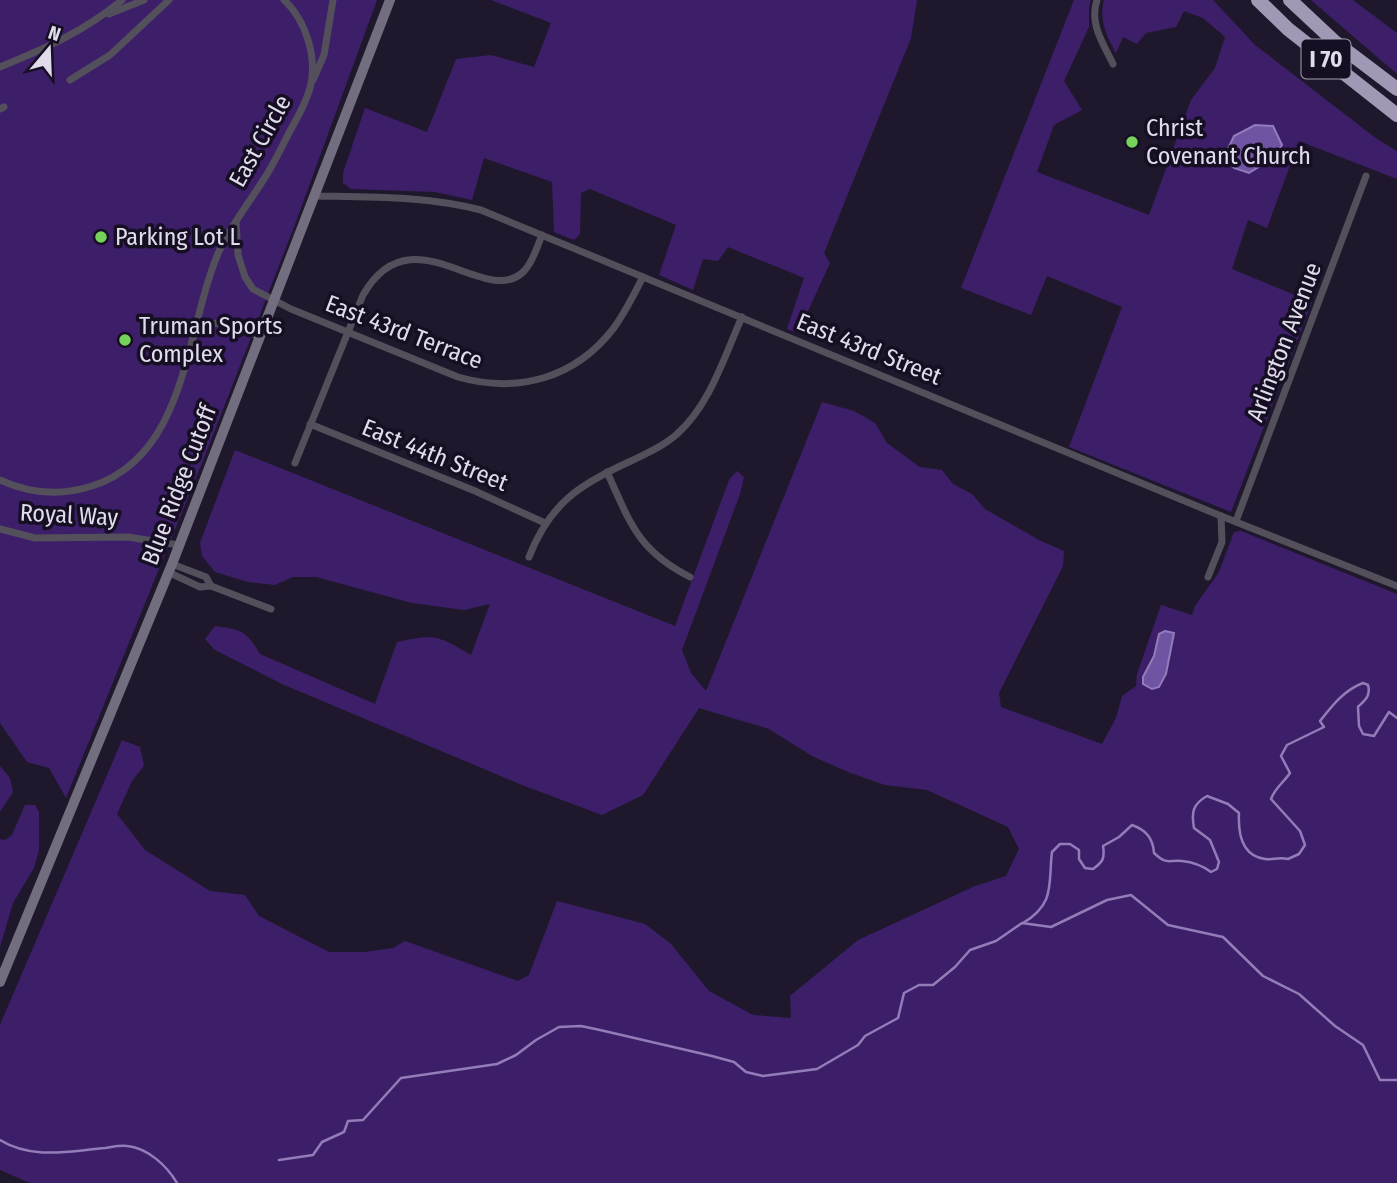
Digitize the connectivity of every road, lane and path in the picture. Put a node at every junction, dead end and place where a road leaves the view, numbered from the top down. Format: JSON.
{"nodes":[{"id":1,"x":122,"y":0,"type":"edge"},
{"id":2,"x":144,"y":0,"type":"edge"},
{"id":3,"x":169,"y":0,"type":"edge"},
{"id":4,"x":284,"y":0,"type":"edge"},
{"id":5,"x":333,"y":0,"type":"edge"},
{"id":6,"x":390,"y":0,"type":"edge"},
{"id":7,"x":1097,"y":0,"type":"edge"},
{"id":8,"x":1258,"y":0,"type":"edge"},
{"id":9,"x":1290,"y":0,"type":"edge"},
{"id":10,"x":102,"y":17,"type":"junction"},
{"id":11,"x":1114,"y":64,"type":"dead end"},
{"id":12,"x":0,"y":67,"type":"edge"},
{"id":13,"x":70,"y":80,"type":"dead end"},
{"id":14,"x":311,"y":86,"type":"junction"},
{"id":15,"x":1397,"y":89,"type":"edge"},
{"id":16,"x":1397,"y":115,"type":"edge"},
{"id":17,"x":1366,"y":176,"type":"dead end"},
{"id":18,"x":315,"y":196,"type":"junction"},
{"id":19,"x":236,"y":223,"type":"junction"},
{"id":20,"x":542,"y":235,"type":"junction"},
{"id":21,"x":643,"y":277,"type":"junction"},
{"id":22,"x":274,"y":301,"type":"junction"},
{"id":23,"x":742,"y":317,"type":"junction"},
{"id":24,"x":195,"y":330,"type":"junction"},
{"id":25,"x":347,"y":332,"type":"junction"},
{"id":26,"x":259,"y":337,"type":"junction"},
{"id":27,"x":310,"y":425,"type":"junction"},
{"id":28,"x":295,"y":463,"type":"dead end"},
{"id":29,"x":607,"y":472,"type":"junction"},
{"id":30,"x":0,"y":480,"type":"edge"},
{"id":31,"x":1221,"y":516,"type":"junction"},
{"id":32,"x":1236,"y":522,"type":"junction"},
{"id":33,"x":545,"y":523,"type":"junction"},
{"id":34,"x":0,"y":529,"type":"edge"},
{"id":35,"x":179,"y":545,"type":"junction"},
{"id":36,"x":529,"y":557,"type":"dead end"},
{"id":37,"x":170,"y":568,"type":"junction"},
{"id":38,"x":690,"y":577,"type":"dead end"},
{"id":39,"x":1208,"y":577,"type":"dead end"},
{"id":40,"x":1397,"y":586,"type":"edge"},
{"id":41,"x":271,"y":609,"type":"dead end"},
{"id":42,"x":0,"y":982,"type":"edge"}],
"edges":[{"from":1,"to":10,"type":"street"},
{"from":2,"to":10,"type":"street"},
{"from":3,"to":13,"type":"street"},
{"from":4,"to":14,"type":"street","name":"East Circle"},
{"from":5,"to":14,"type":"street"},
{"from":6,"to":18,"type":"main road","name":"Blue Ridge Cutoff"},
{"from":7,"to":11,"type":"street"},
{"from":8,"to":16,"type":"highway","number":"I 70"},
{"from":9,"to":15,"type":"highway","number":"I 70"},
{"from":10,"to":12,"type":"street"},
{"from":14,"to":19,"type":"street","name":"East Circle"},
{"from":17,"to":32,"type":"street","name":"Arlington Avenue"},
{"from":18,"to":20,"type":"street","name":"East 43rd Street"},
{"from":18,"to":22,"type":"main road","name":"Blue Ridge Cutoff"},
{"from":19,"to":22,"type":"street","name":"East Circle"},
{"from":19,"to":24,"type":"street","name":"East Circle"},
{"from":20,"to":21,"type":"street","name":"East 43rd Street"},
{"from":20,"to":25,"type":"street"},
{"from":21,"to":23,"type":"street","name":"East 43rd Street"},
{"from":21,"to":25,"type":"street","name":"East 43rd Terrace"},
{"from":22,"to":25,"type":"street","name":"East 43rd Terrace"},
{"from":22,"to":26,"type":"main road","name":"Blue Ridge Cutoff"},
{"from":23,"to":29,"type":"street"},
{"from":23,"to":31,"type":"street","name":"East 43rd Street"},
{"from":24,"to":26,"type":"street"},
{"from":24,"to":30,"type":"street","name":"East Circle"},
{"from":25,"to":27,"type":"street"},
{"from":26,"to":35,"type":"main road","name":"Blue Ridge Cutoff"},
{"from":27,"to":28,"type":"street"},
{"from":27,"to":33,"type":"street","name":"East 44th Street"},
{"from":29,"to":33,"type":"street"},
{"from":29,"to":38,"type":"street"},
{"from":31,"to":32,"type":"street","name":"East 43rd Street"},
{"from":31,"to":39,"type":"street"},
{"from":32,"to":40,"type":"street","name":"East 43rd Street"},
{"from":33,"to":36,"type":"street"},
{"from":34,"to":35,"type":"street","name":"Royal Way"},
{"from":35,"to":37,"type":"main road","name":"Blue Ridge Cutoff"},
{"from":37,"to":41,"type":"street"},
{"from":37,"to":42,"type":"main road","name":"Blue Ridge Cutoff"}]}
